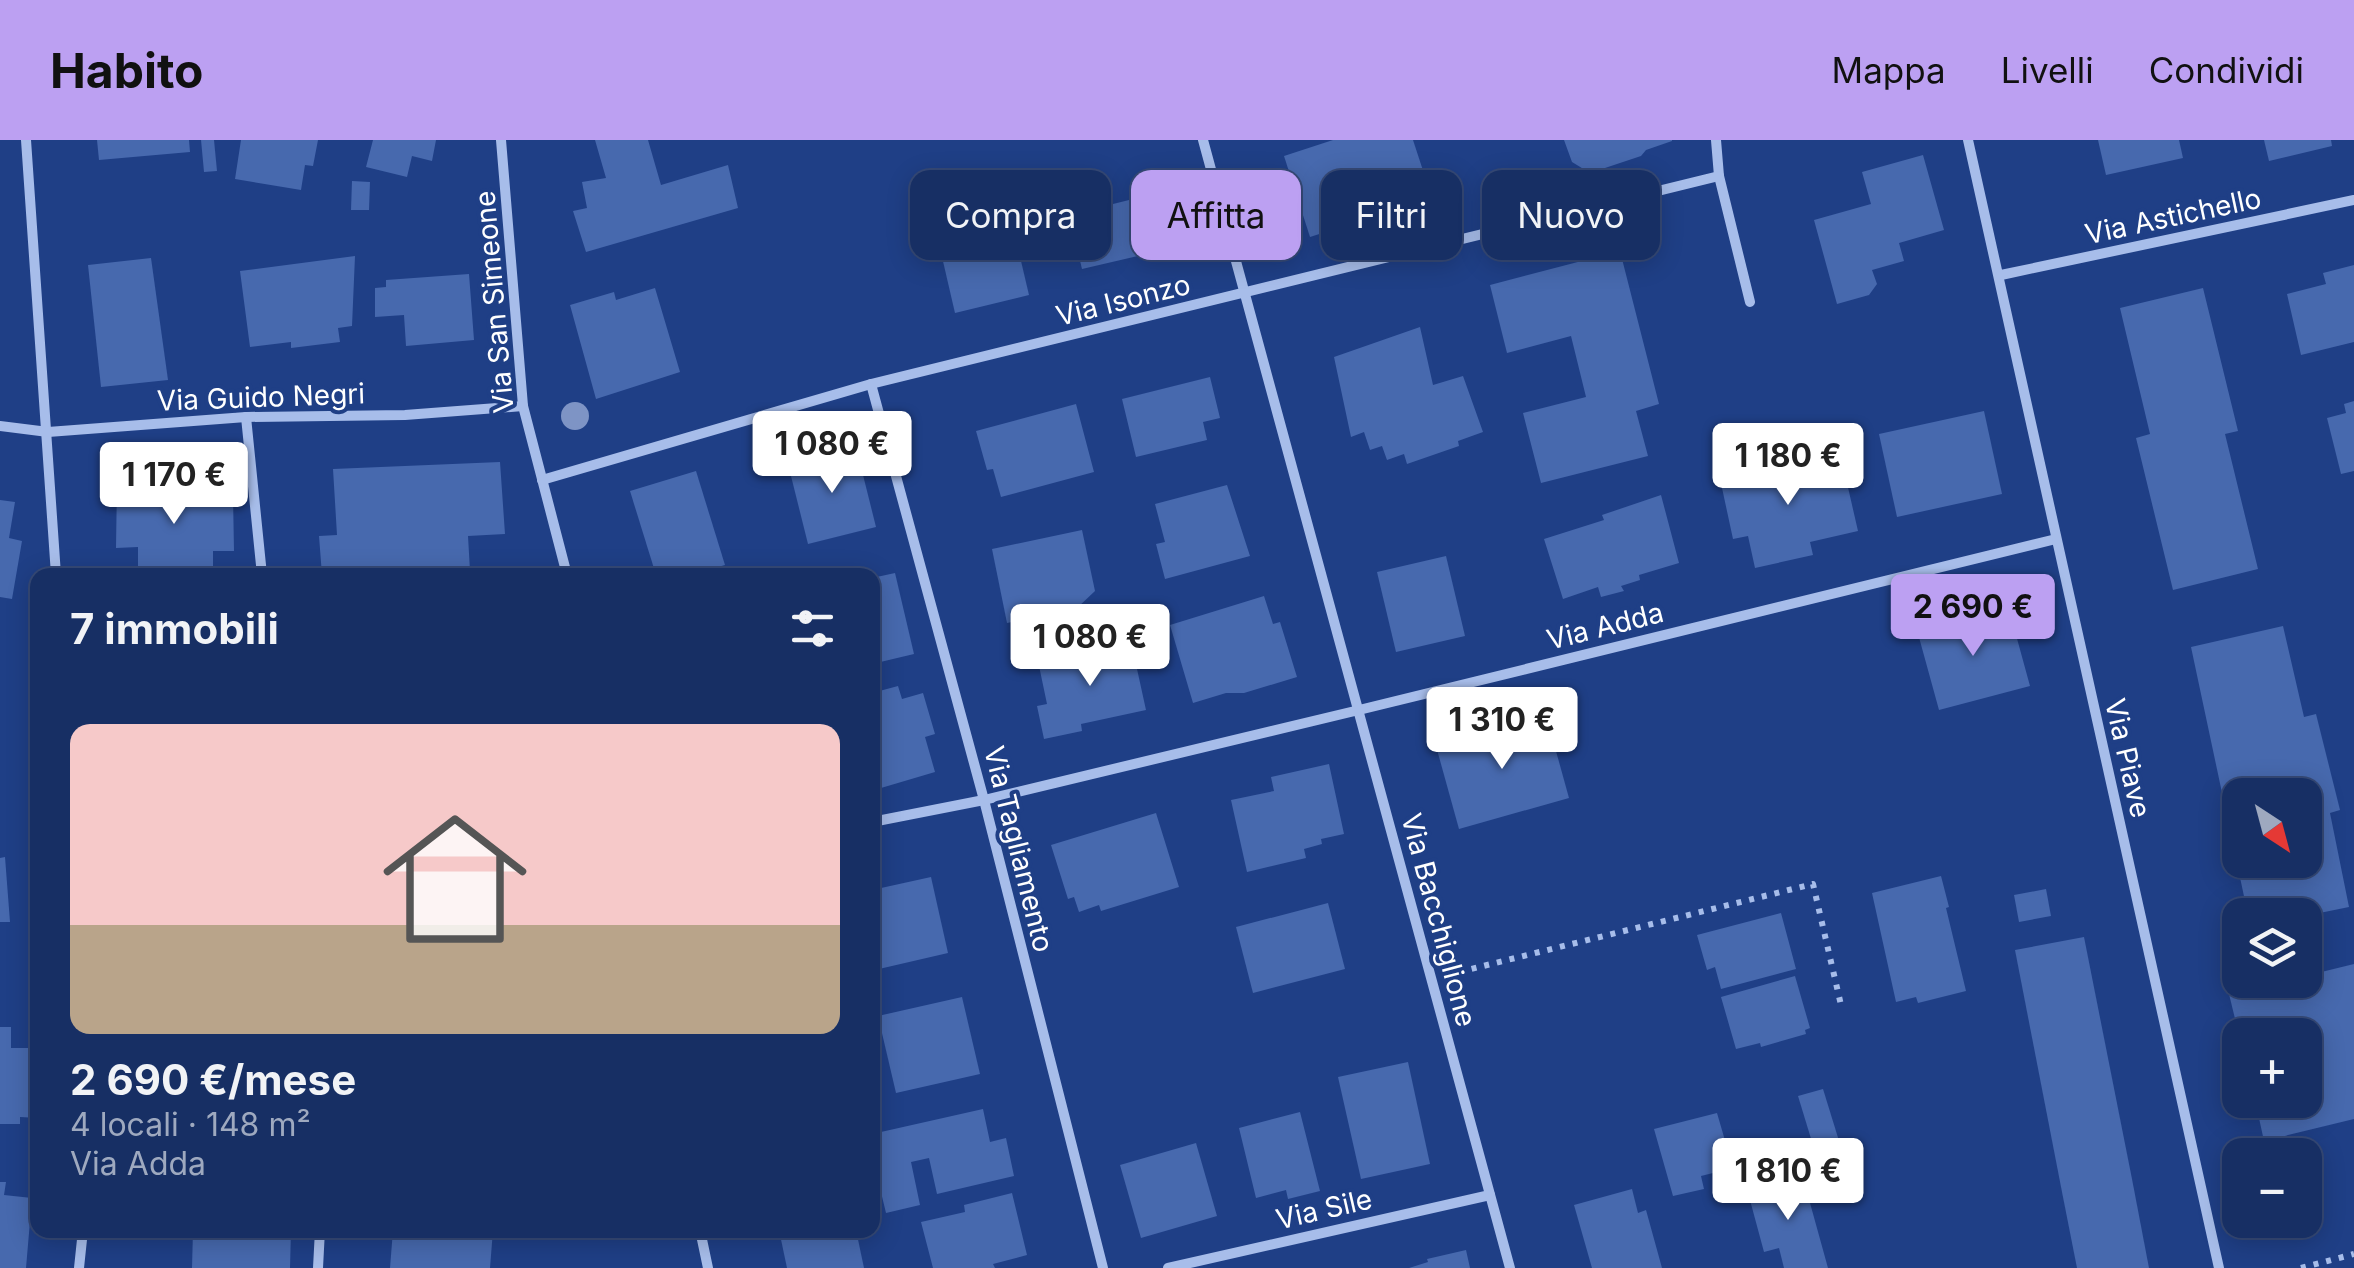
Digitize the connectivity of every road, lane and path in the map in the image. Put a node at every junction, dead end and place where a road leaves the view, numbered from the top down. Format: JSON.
{"nodes":[{"id":1,"x":26,"y":140,"type":"edge"},
{"id":2,"x":501,"y":140,"type":"edge"},
{"id":3,"x":1203,"y":140,"type":"edge"},
{"id":4,"x":1716,"y":140,"type":"edge"},
{"id":5,"x":1968,"y":140,"type":"edge"},
{"id":6,"x":1719,"y":176,"type":"junction"},
{"id":7,"x":2354,"y":200,"type":"edge"},
{"id":8,"x":2000,"y":275,"type":"junction"},
{"id":9,"x":1244,"y":294,"type":"junction"},
{"id":10,"x":1750,"y":302,"type":"dead end"},
{"id":11,"x":871,"y":384,"type":"junction"},
{"id":12,"x":523,"y":406,"type":"junction"},
{"id":13,"x":246,"y":416,"type":"junction"},
{"id":14,"x":0,"y":426,"type":"edge"},
{"id":15,"x":48,"y":432,"type":"junction"},
{"id":16,"x":542,"y":480,"type":"junction"},
{"id":17,"x":2056,"y":538,"type":"junction"},
{"id":18,"x":56,"y":568,"type":"edge"},
{"id":19,"x":261,"y":568,"type":"edge"},
{"id":20,"x":565,"y":568,"type":"edge"},
{"id":21,"x":1360,"y":710,"type":"junction"},
{"id":22,"x":984,"y":800,"type":"junction"},
{"id":23,"x":880,"y":820,"type":"edge"},
{"id":24,"x":1458,"y":972,"type":"dead end"},
{"id":25,"x":1841,"y":1005,"type":"dead end"},
{"id":26,"x":1490,"y":1195,"type":"junction"},
{"id":27,"x":81,"y":1238,"type":"edge"},
{"id":28,"x":320,"y":1238,"type":"edge"},
{"id":29,"x":702,"y":1238,"type":"edge"},
{"id":30,"x":2354,"y":1254,"type":"edge"},
{"id":31,"x":79,"y":1268,"type":"edge"},
{"id":32,"x":318,"y":1268,"type":"edge"},
{"id":33,"x":708,"y":1268,"type":"edge"},
{"id":34,"x":1103,"y":1268,"type":"edge"},
{"id":35,"x":1168,"y":1268,"type":"edge"},
{"id":36,"x":1510,"y":1268,"type":"edge"},
{"id":37,"x":2219,"y":1268,"type":"edge"},
{"id":38,"x":2301,"y":1268,"type":"edge"}],
"edges":[{"from":1,"to":15,"type":"street"},
{"from":2,"to":12,"type":"street","name":"Via San Simeone"},
{"from":3,"to":9,"type":"street","name":"Via Bacchiglione"},
{"from":4,"to":6,"type":"street"},
{"from":5,"to":8,"type":"street","name":"Via Piave"},
{"from":6,"to":9,"type":"street","name":"Via Isonzo"},
{"from":6,"to":10,"type":"street"},
{"from":7,"to":8,"type":"street","name":"Via Astichello"},
{"from":8,"to":17,"type":"street","name":"Via Piave"},
{"from":9,"to":11,"type":"street","name":"Via Isonzo"},
{"from":9,"to":21,"type":"street","name":"Via Bacchiglione"},
{"from":11,"to":16,"type":"street","name":"Via Isonzo"},
{"from":11,"to":22,"type":"street","name":"Via Tagliamento"},
{"from":12,"to":13,"type":"street","name":"Via Guido Negri"},
{"from":12,"to":16,"type":"street","name":"Via San Simeone"},
{"from":13,"to":15,"type":"street","name":"Via Guido Negri"},
{"from":13,"to":19,"type":"street"},
{"from":14,"to":15,"type":"street","name":"Via Guido Negri"},
{"from":15,"to":18,"type":"street"},
{"from":16,"to":20,"type":"street","name":"Via San Simeone"},
{"from":17,"to":21,"type":"street","name":"Via Adda"},
{"from":17,"to":37,"type":"street","name":"Via Piave"},
{"from":21,"to":22,"type":"street","name":"Via Adda"},
{"from":21,"to":26,"type":"street","name":"Via Bacchiglione"},
{"from":22,"to":23,"type":"street","name":"Via Adda"},
{"from":22,"to":34,"type":"street","name":"Via Tagliamento"},
{"from":24,"to":25,"type":"path","name":"Via Bacchiglione"},
{"from":26,"to":35,"type":"street","name":"Via Sile"},
{"from":26,"to":36,"type":"street","name":"Via Bacchiglione"},
{"from":27,"to":31,"type":"street"},
{"from":28,"to":32,"type":"street"},
{"from":29,"to":33,"type":"street"},
{"from":30,"to":38,"type":"path"}]}
